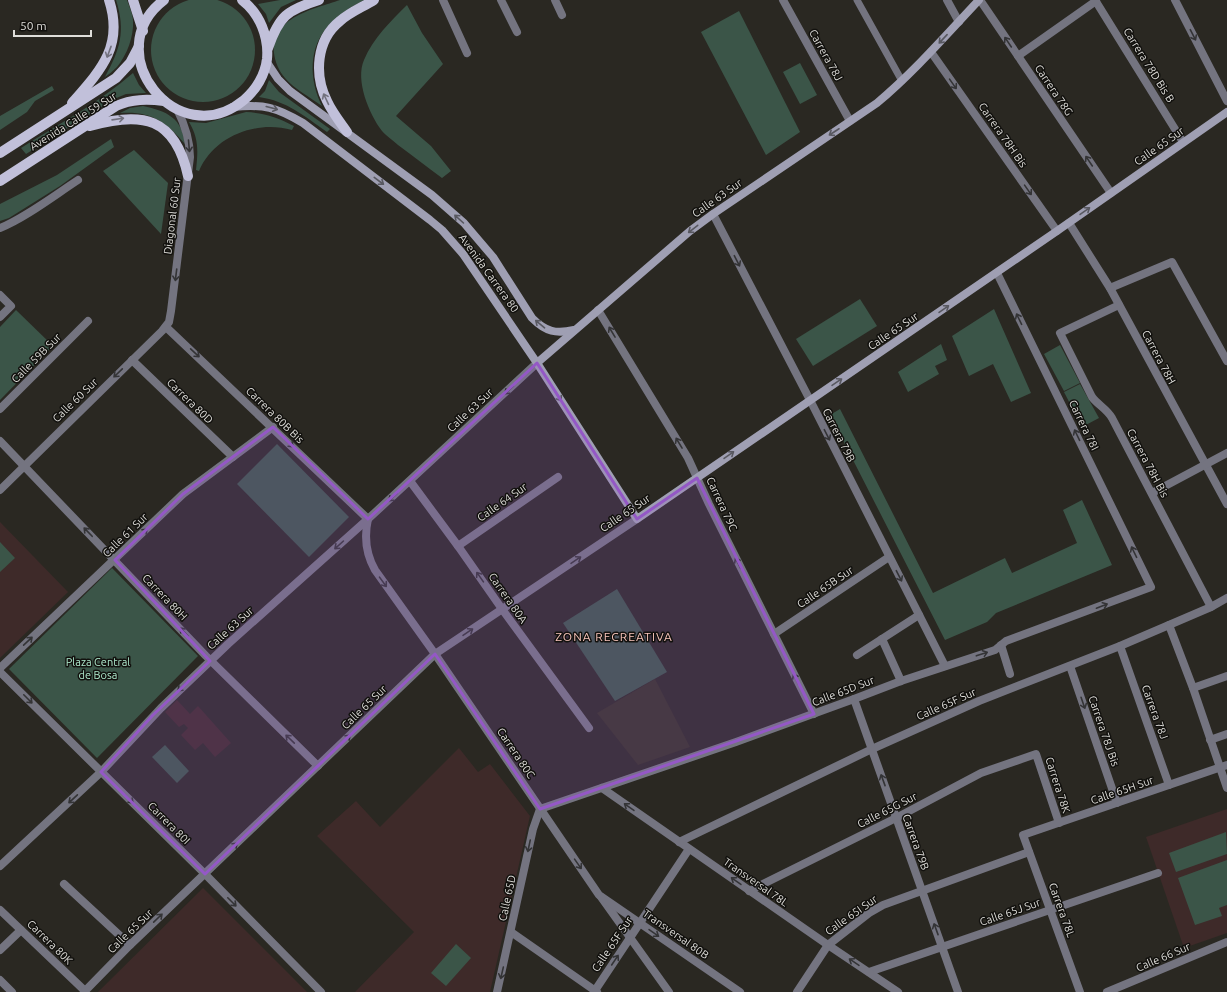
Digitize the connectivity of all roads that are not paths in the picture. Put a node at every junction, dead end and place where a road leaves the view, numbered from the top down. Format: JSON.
{"nodes":[{"id":1,"x":110,"y":0,"type":"edge"},
{"id":2,"x":133,"y":0,"type":"edge"},
{"id":3,"x":164,"y":0,"type":"edge"},
{"id":4,"x":242,"y":0,"type":"edge"},
{"id":5,"x":319,"y":0,"type":"edge"},
{"id":6,"x":374,"y":0,"type":"edge"},
{"id":7,"x":443,"y":0,"type":"edge"},
{"id":8,"x":501,"y":0,"type":"edge"},
{"id":9,"x":555,"y":0,"type":"edge"},
{"id":10,"x":783,"y":0,"type":"edge"},
{"id":11,"x":857,"y":0,"type":"edge"},
{"id":12,"x":946,"y":0,"type":"edge"},
{"id":13,"x":980,"y":0,"type":"edge"},
{"id":14,"x":1096,"y":0,"type":"edge"},
{"id":15,"x":1175,"y":0,"type":"edge"},
{"id":16,"x":562,"y":15,"type":"dead end"},
{"id":17,"x":959,"y":22,"type":"junction"},
{"id":18,"x":143,"y":31,"type":"junction"},
{"id":19,"x":517,"y":32,"type":"dead end"},
{"id":20,"x":140,"y":45,"type":"junction"},
{"id":21,"x":267,"y":50,"type":"junction"},
{"id":22,"x":467,"y":52,"type":"dead end"},
{"id":23,"x":931,"y":52,"type":"junction"},
{"id":24,"x":1018,"y":56,"type":"junction"},
{"id":25,"x":266,"y":61,"type":"junction"},
{"id":26,"x":902,"y":81,"type":"junction"},
{"id":27,"x":164,"y":101,"type":"junction"},
{"id":28,"x":1227,"y":101,"type":"edge"},
{"id":29,"x":233,"y":108,"type":"junction"},
{"id":30,"x":177,"y":109,"type":"junction"},
{"id":31,"x":64,"y":112,"type":"junction"},
{"id":32,"x":1227,"y":112,"type":"edge"},
{"id":33,"x":850,"y":121,"type":"junction"},
{"id":34,"x":80,"y":129,"type":"junction"},
{"id":35,"x":347,"y":132,"type":"junction"},
{"id":36,"x":1183,"y":142,"type":"junction"},
{"id":37,"x":0,"y":154,"type":"edge"},
{"id":38,"x":188,"y":176,"type":"junction"},
{"id":39,"x":78,"y":180,"type":"dead end"},
{"id":40,"x":0,"y":181,"type":"edge"},
{"id":41,"x":1111,"y":193,"type":"junction"},
{"id":42,"x":713,"y":214,"type":"junction"},
{"id":43,"x":1069,"y":223,"type":"junction"},
{"id":44,"x":0,"y":228,"type":"edge"},
{"id":45,"x":1057,"y":231,"type":"junction"},
{"id":46,"x":997,"y":272,"type":"junction"},
{"id":47,"x":1110,"y":288,"type":"junction"},
{"id":48,"x":0,"y":295,"type":"edge"},
{"id":49,"x":1119,"y":305,"type":"junction"},
{"id":50,"x":598,"y":310,"type":"junction"},
{"id":51,"x":0,"y":317,"type":"edge"},
{"id":52,"x":88,"y":321,"type":"dead end"},
{"id":53,"x":166,"y":327,"type":"junction"},
{"id":54,"x":576,"y":329,"type":"junction"},
{"id":55,"x":132,"y":360,"type":"junction"},
{"id":56,"x":1227,"y":361,"type":"edge"},
{"id":57,"x":537,"y":363,"type":"junction"},
{"id":58,"x":810,"y":400,"type":"junction"},
{"id":59,"x":0,"y":409,"type":"edge"},
{"id":60,"x":273,"y":428,"type":"junction"},
{"id":61,"x":0,"y":441,"type":"edge"},
{"id":62,"x":1227,"y":452,"type":"edge"},
{"id":63,"x":232,"y":457,"type":"junction"},
{"id":64,"x":1204,"y":464,"type":"junction"},
{"id":65,"x":24,"y":465,"type":"junction"},
{"id":66,"x":558,"y":477,"type":"dead end"},
{"id":67,"x":697,"y":478,"type":"junction"},
{"id":68,"x":410,"y":481,"type":"junction"},
{"id":69,"x":0,"y":490,"type":"edge"},
{"id":70,"x":1152,"y":493,"type":"junction"},
{"id":71,"x":1227,"y":504,"type":"edge"},
{"id":72,"x":368,"y":519,"type":"junction"},
{"id":73,"x":637,"y":519,"type":"junction"},
{"id":74,"x":458,"y":546,"type":"junction"},
{"id":75,"x":889,"y":557,"type":"junction"},
{"id":76,"x":115,"y":560,"type":"junction"},
{"id":77,"x":1151,"y":587,"type":"joint"},
{"id":78,"x":1227,"y":598,"type":"edge"},
{"id":79,"x":1211,"y":607,"type":"junction"},
{"id":80,"x":502,"y":609,"type":"junction"},
{"id":81,"x":919,"y":615,"type":"junction"},
{"id":82,"x":1169,"y":625,"type":"junction"},
{"id":83,"x":774,"y":634,"type":"junction"},
{"id":84,"x":882,"y":639,"type":"junction"},
{"id":85,"x":1000,"y":645,"type":"junction"},
{"id":86,"x":1120,"y":646,"type":"junction"},
{"id":87,"x":435,"y":654,"type":"junction"},
{"id":88,"x":857,"y":655,"type":"dead end"},
{"id":89,"x":211,"y":661,"type":"junction"},
{"id":90,"x":945,"y":666,"type":"junction"},
{"id":91,"x":1070,"y":666,"type":"junction"},
{"id":92,"x":0,"y":668,"type":"edge"},
{"id":93,"x":0,"y":672,"type":"edge"},
{"id":94,"x":1010,"y":674,"type":"dead end"},
{"id":95,"x":1227,"y":676,"type":"edge"},
{"id":96,"x":902,"y":681,"type":"junction"},
{"id":97,"x":1193,"y":688,"type":"junction"},
{"id":98,"x":854,"y":699,"type":"junction"},
{"id":99,"x":814,"y":714,"type":"junction"},
{"id":100,"x":589,"y":728,"type":"dead end"},
{"id":101,"x":1227,"y":734,"type":"edge"},
{"id":102,"x":1210,"y":740,"type":"junction"},
{"id":103,"x":872,"y":749,"type":"junction"},
{"id":104,"x":1036,"y":754,"type":"joint"},
{"id":105,"x":318,"y":766,"type":"junction"},
{"id":106,"x":1223,"y":766,"type":"edge"},
{"id":107,"x":101,"y":772,"type":"junction"},
{"id":108,"x":1169,"y":785,"type":"junction"},
{"id":109,"x":602,"y":788,"type":"junction"},
{"id":110,"x":1227,"y":788,"type":"edge"},
{"id":111,"x":1117,"y":803,"type":"junction"},
{"id":112,"x":540,"y":809,"type":"junction"},
{"id":113,"x":896,"y":818,"type":"junction"},
{"id":114,"x":1059,"y":823,"type":"junction"},
{"id":115,"x":1023,"y":835,"type":"joint"},
{"id":116,"x":679,"y":842,"type":"junction"},
{"id":117,"x":689,"y":849,"type":"junction"},
{"id":118,"x":1029,"y":852,"type":"junction"},
{"id":119,"x":0,"y":866,"type":"edge"},
{"id":120,"x":1158,"y":873,"type":"dead end"},
{"id":121,"x":205,"y":874,"type":"junction"},
{"id":122,"x":64,"y":884,"type":"dead end"},
{"id":123,"x":749,"y":890,"type":"junction"},
{"id":124,"x":922,"y":890,"type":"junction"},
{"id":125,"x":599,"y":895,"type":"junction"},
{"id":126,"x":0,"y":910,"type":"edge"},
{"id":127,"x":1050,"y":910,"type":"junction"},
{"id":128,"x":640,"y":923,"type":"junction"},
{"id":129,"x":21,"y":930,"type":"junction"},
{"id":130,"x":511,"y":932,"type":"junction"},
{"id":131,"x":630,"y":938,"type":"junction"},
{"id":132,"x":1227,"y":942,"type":"edge"},
{"id":133,"x":130,"y":945,"type":"junction"},
{"id":134,"x":828,"y":945,"type":"junction"},
{"id":135,"x":942,"y":947,"type":"junction"},
{"id":136,"x":0,"y":950,"type":"edge"},
{"id":137,"x":870,"y":972,"type":"junction"},
{"id":138,"x":0,"y":980,"type":"edge"},
{"id":139,"x":10,"y":991,"type":"edge"},
{"id":140,"x":595,"y":991,"type":"edge"},
{"id":141,"x":85,"y":992,"type":"edge"},
{"id":142,"x":321,"y":992,"type":"edge"},
{"id":143,"x":497,"y":992,"type":"edge"},
{"id":144,"x":669,"y":992,"type":"edge"},
{"id":145,"x":740,"y":992,"type":"edge"},
{"id":146,"x":797,"y":992,"type":"edge"},
{"id":147,"x":898,"y":992,"type":"edge"},
{"id":148,"x":958,"y":992,"type":"edge"},
{"id":149,"x":1080,"y":992,"type":"edge"},
{"id":150,"x":1107,"y":992,"type":"edge"}],
"edges":[{"from":1,"to":31,"type":"main road","one_way":true},
{"from":2,"to":18,"type":"main road"},
{"from":3,"to":18,"type":"main road"},
{"from":4,"to":21,"type":"main road"},
{"from":5,"to":21,"type":"main road"},
{"from":35,"to":6,"type":"main road","one_way":true},
{"from":7,"to":22,"type":"street"},
{"from":8,"to":19,"type":"street"},
{"from":9,"to":16,"type":"street"},
{"from":10,"to":33,"type":"street","name":"Carrera 78J"},
{"from":11,"to":26,"type":"street"},
{"from":12,"to":17,"type":"street"},
{"from":13,"to":17,"type":"main road","name":"Calle 63 Sur"},
{"from":24,"to":13,"type":"street","name":"Carrera 78G","one_way":true},
{"from":14,"to":24,"type":"street"},
{"from":14,"to":36,"type":"street","name":"Carrera 78D Bis B"},
{"from":15,"to":28,"type":"street","one_way":true},
{"from":17,"to":23,"type":"main road","name":"Calle 63 Sur","one_way":true},
{"from":18,"to":20,"type":"main road"},
{"from":20,"to":27,"type":"main road"},
{"from":20,"to":31,"type":"main road","name":"Avenida Calle 59 Sur"},
{"from":21,"to":25,"type":"main road"},
{"from":23,"to":26,"type":"main road","name":"Calle 63 Sur"},
{"from":23,"to":45,"type":"street","name":"Carrera 78H Bis","one_way":true},
{"from":41,"to":24,"type":"street","name":"Carrera 78G","one_way":true},
{"from":25,"to":29,"type":"main road"},
{"from":25,"to":35,"type":"main road","name":"Avenida Carrera 80"},
{"from":26,"to":33,"type":"main road","name":"Calle 63 Sur"},
{"from":27,"to":30,"type":"main road"},
{"from":27,"to":34,"type":"main road","name":"Avenida Calle 59 Sur"},
{"from":29,"to":30,"type":"main road"},
{"from":29,"to":57,"type":"main road","name":"Avenida Carrera 80","one_way":true},
{"from":30,"to":38,"type":"street","name":"Diagonal 60 Sur","one_way":true},
{"from":31,"to":37,"type":"main road","name":"Avenida Calle 59 Sur"},
{"from":32,"to":36,"type":"main road","name":"Calle 65 Sur"},
{"from":33,"to":42,"type":"main road","name":"Calle 63 Sur","one_way":true},
{"from":34,"to":38,"type":"main road","one_way":true},
{"from":34,"to":40,"type":"main road","name":"Avenida Calle 59 Sur"},
{"from":54,"to":35,"type":"main road","name":"Avenida Carrera 80","one_way":true},
{"from":36,"to":41,"type":"main road","name":"Calle 65 Sur"},
{"from":38,"to":53,"type":"street","name":"Diagonal 60 Sur","one_way":true},
{"from":39,"to":44,"type":"street"},
{"from":43,"to":41,"type":"main road","name":"Calle 65 Sur","one_way":true},
{"from":42,"to":50,"type":"main road","name":"Calle 63 Sur","one_way":true},
{"from":42,"to":58,"type":"street","name":"Carrera 79B","one_way":true},
{"from":43,"to":45,"type":"main road","name":"Calle 65 Sur"},
{"from":43,"to":47,"type":"street","name":"Carrera 78H"},
{"from":45,"to":46,"type":"main road","name":"Calle 65 Sur"},
{"from":58,"to":46,"type":"main road","name":"Calle 65 Sur","one_way":true},
{"from":77,"to":46,"type":"street","name":"Carrera 78I","one_way":true},
{"from":47,"to":49,"type":"street","name":"Carrera 78H"},
{"from":47,"to":56,"type":"street"},
{"from":48,"to":51,"type":"street"},
{"from":49,"to":64,"type":"street","name":"Carrera 78H"},
{"from":49,"to":70,"type":"street","name":"Carrera 78H Bis"},
{"from":50,"to":54,"type":"main road","name":"Calle 63 Sur"},
{"from":67,"to":50,"type":"street","name":"Carrera 79C","one_way":true},
{"from":52,"to":59,"type":"street","name":"Calle 59B Sur"},
{"from":53,"to":55,"type":"street","name":"Calle 60 Sur"},
{"from":53,"to":60,"type":"street","name":"Carrera 80B Bis","one_way":true},
{"from":54,"to":57,"type":"main road","name":"Calle 63 Sur"},
{"from":55,"to":63,"type":"street","name":"Carrera 80D"},
{"from":55,"to":65,"type":"street","name":"Calle 60 Sur","one_way":true},
{"from":57,"to":68,"type":"street","name":"Calle 63 Sur","one_way":true},
{"from":57,"to":73,"type":"main road","name":"Avenida Carrera 80","one_way":true},
{"from":67,"to":58,"type":"main road","name":"Calle 65 Sur","one_way":true},
{"from":58,"to":75,"type":"street","name":"Carrera 79B","one_way":true},
{"from":60,"to":63,"type":"street","name":"Calle 61 Sur"},
{"from":60,"to":72,"type":"street","name":"Carrera 80B Bis","one_way":true},
{"from":61,"to":65,"type":"street","name":"Carrera 80H"},
{"from":62,"to":64,"type":"street"},
{"from":76,"to":63,"type":"street","name":"Calle 61 Sur","one_way":true},
{"from":64,"to":70,"type":"street"},
{"from":64,"to":71,"type":"street","name":"Carrera 78H"},
{"from":65,"to":69,"type":"street","name":"Calle 60 Sur"},
{"from":76,"to":65,"type":"street","name":"Carrera 80H","one_way":true},
{"from":66,"to":74,"type":"street","name":"Calle 64 Sur"},
{"from":67,"to":73,"type":"main road","name":"Calle 65 Sur"},
{"from":83,"to":67,"type":"street","name":"Carrera 79C","one_way":true},
{"from":68,"to":72,"type":"street","name":"Calle 63 Sur","one_way":true},
{"from":68,"to":74,"type":"street","name":"Carrera 80A"},
{"from":70,"to":79,"type":"street","name":"Carrera 78H Bis"},
{"from":72,"to":87,"type":"street","name":"Carrera 80C","one_way":true},
{"from":72,"to":89,"type":"street","name":"Calle 63 Sur","one_way":true},
{"from":80,"to":73,"type":"street","name":"Calle 65 Sur","one_way":true},
{"from":80,"to":74,"type":"street","name":"Carrera 80A","one_way":true},
{"from":75,"to":81,"type":"street","name":"Carrera 79B","one_way":true},
{"from":75,"to":83,"type":"street","name":"Calle 65B Sur"},
{"from":89,"to":76,"type":"street","name":"Carrera 80H","one_way":true},
{"from":92,"to":76,"type":"street","name":"Calle 61 Sur","one_way":true},
{"from":85,"to":77,"type":"street","name":"Calle 65D Sur","one_way":true},
{"from":78,"to":79,"type":"street","name":"Calle 65F Sur"},
{"from":79,"to":82,"type":"street","name":"Calle 65F Sur"},
{"from":87,"to":80,"type":"street","name":"Calle 65 Sur","one_way":true},
{"from":80,"to":100,"type":"street","name":"Carrera 80A"},
{"from":81,"to":84,"type":"street"},
{"from":81,"to":90,"type":"street","name":"Carrera 79B"},
{"from":82,"to":86,"type":"street","name":"Calle 65F Sur"},
{"from":82,"to":97,"type":"street"},
{"from":99,"to":83,"type":"street","name":"Carrera 79C","one_way":true},
{"from":84,"to":88,"type":"street"},
{"from":84,"to":96,"type":"street"},
{"from":90,"to":85,"type":"street","name":"Calle 65D Sur","one_way":true},
{"from":85,"to":94,"type":"street"},
{"from":86,"to":91,"type":"street","name":"Calle 65F Sur"},
{"from":86,"to":108,"type":"street","name":"Carrera 78J"},
{"from":105,"to":87,"type":"street","name":"Calle 65 Sur","one_way":true},
{"from":87,"to":112,"type":"street","name":"Carrera 80C"},
{"from":105,"to":89,"type":"street","name":"Carrera 80H","one_way":true},
{"from":89,"to":107,"type":"street","name":"Calle 63 Sur","one_way":true},
{"from":90,"to":96,"type":"street","name":"Calle 65D Sur"},
{"from":91,"to":103,"type":"street","name":"Calle 65F Sur"},
{"from":91,"to":111,"type":"street","name":"Carrera 78J Bis","one_way":true},
{"from":93,"to":107,"type":"street","name":"Carrera 80I","one_way":true},
{"from":95,"to":97,"type":"street"},
{"from":96,"to":98,"type":"street","name":"Calle 65D Sur"},
{"from":97,"to":102,"type":"street"},
{"from":98,"to":99,"type":"street","name":"Calle 65D Sur"},
{"from":98,"to":103,"type":"street","name":"Carrera 79B"},
{"from":99,"to":109,"type":"street","name":"Calle 65D Sur"},
{"from":101,"to":102,"type":"street"},
{"from":102,"to":106,"type":"street"},
{"from":113,"to":103,"type":"street","name":"Carrera 79B","one_way":true},
{"from":103,"to":116,"type":"street","name":"Calle 65F Sur"},
{"from":104,"to":113,"type":"street","name":"Calle 65G Sur"},
{"from":104,"to":114,"type":"street","name":"Carrera 78K"},
{"from":121,"to":105,"type":"street","name":"Calle 65 Sur","one_way":true},
{"from":106,"to":108,"type":"street","name":"Calle 65H Sur"},
{"from":106,"to":110,"type":"street"},
{"from":107,"to":119,"type":"street","name":"Calle 63 Sur","one_way":true},
{"from":107,"to":121,"type":"street","name":"Carrera 80I","one_way":true},
{"from":108,"to":111,"type":"street","name":"Calle 65H Sur"},
{"from":109,"to":112,"type":"street","name":"Calle 65D Sur"},
{"from":116,"to":109,"type":"street","name":"Transversal 78L","one_way":true},
{"from":111,"to":114,"type":"street","name":"Calle 65H Sur"},
{"from":112,"to":125,"type":"street","name":"Carrera 80C","one_way":true},
{"from":112,"to":130,"type":"street","name":"Calle 65D","one_way":true},
{"from":113,"to":123,"type":"street","name":"Calle 65G Sur"},
{"from":113,"to":124,"type":"street","name":"Carrera 79B"},
{"from":114,"to":115,"type":"street","name":"Calle 65H Sur"},
{"from":115,"to":118,"type":"street","name":"Carrera 78L"},
{"from":116,"to":117,"type":"street","name":"Transversal 78L"},
{"from":123,"to":117,"type":"street","name":"Transversal 78L","one_way":true},
{"from":117,"to":128,"type":"street","name":"Calle 65F Sur"},
{"from":118,"to":124,"type":"street","name":"Calle 65I Sur"},
{"from":118,"to":127,"type":"street","name":"Carrera 78L"},
{"from":120,"to":127,"type":"street","name":"Calle 65J Sur"},
{"from":133,"to":121,"type":"street","name":"Calle 65 Sur","one_way":true},
{"from":121,"to":142,"type":"street","name":"Carrera 80I","one_way":true},
{"from":122,"to":133,"type":"street"},
{"from":123,"to":134,"type":"street","name":"Transversal 78L"},
{"from":124,"to":134,"type":"street","name":"Calle 65I Sur"},
{"from":135,"to":124,"type":"street","name":"Carrera 79B","one_way":true},
{"from":125,"to":128,"type":"street","name":"Transversal 80B"},
{"from":125,"to":131,"type":"street","name":"Carrera 80C"},
{"from":126,"to":129,"type":"street","name":"Carrera 80K"},
{"from":127,"to":135,"type":"street","name":"Calle 65J Sur"},
{"from":127,"to":149,"type":"street","name":"Carrera 78L"},
{"from":128,"to":131,"type":"street","name":"Calle 65F Sur"},
{"from":128,"to":145,"type":"street","name":"Transversal 80B","one_way":true},
{"from":129,"to":136,"type":"street"},
{"from":129,"to":141,"type":"street","name":"Carrera 80K"},
{"from":130,"to":140,"type":"street"},
{"from":130,"to":143,"type":"street","name":"Calle 65D","one_way":true},
{"from":140,"to":131,"type":"street","name":"Calle 65F Sur","one_way":true},
{"from":131,"to":144,"type":"street","name":"Carrera 80C"},
{"from":132,"to":150,"type":"street","name":"Calle 66 Sur"},
{"from":133,"to":141,"type":"street","name":"Calle 65 Sur"},
{"from":137,"to":134,"type":"street","name":"Transversal 78L","one_way":true},
{"from":134,"to":146,"type":"street","name":"Calle 65I Sur"},
{"from":135,"to":137,"type":"street","name":"Calle 65J Sur"},
{"from":135,"to":148,"type":"street","name":"Carrera 79B"},
{"from":137,"to":147,"type":"street","name":"Transversal 78L"},
{"from":138,"to":139,"type":"street"}]}
